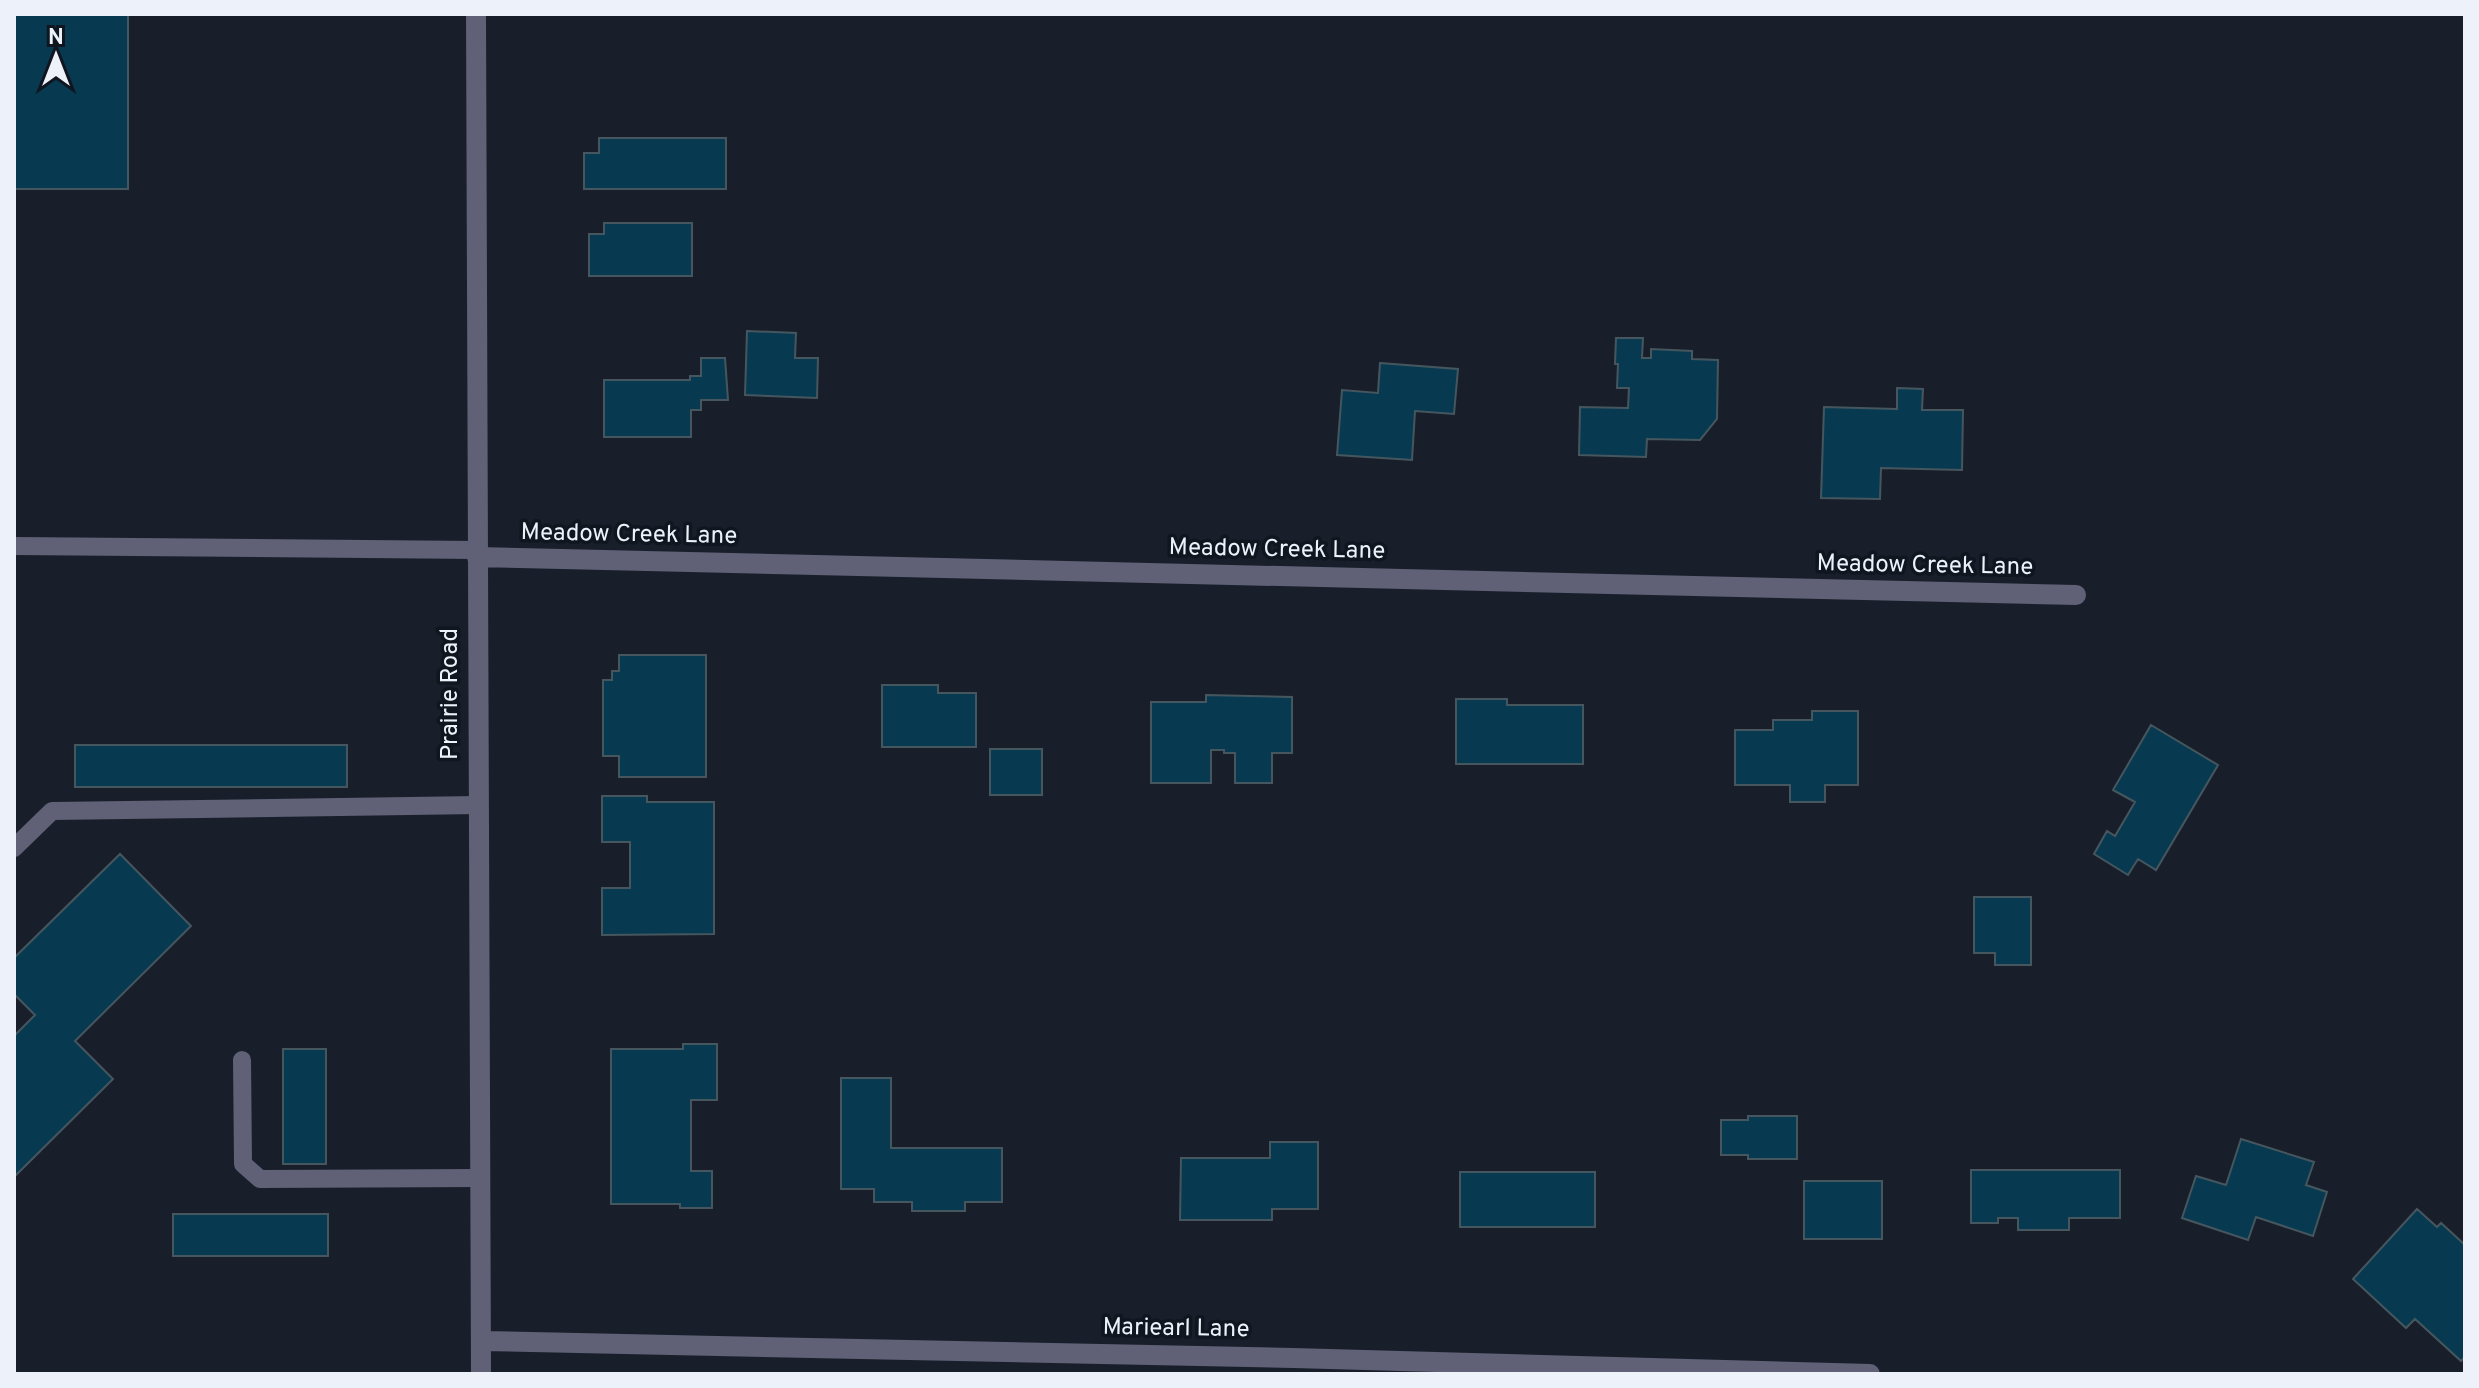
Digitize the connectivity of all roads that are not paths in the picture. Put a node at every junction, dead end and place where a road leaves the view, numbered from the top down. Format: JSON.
{"nodes":[{"id":1,"x":476,"y":14,"type":"edge"},
{"id":2,"x":14,"y":546,"type":"edge"},
{"id":3,"x":477,"y":554,"type":"junction"},
{"id":4,"x":2076,"y":595,"type":"dead end"},
{"id":5,"x":478,"y":805,"type":"junction"},
{"id":6,"x":14,"y":848,"type":"edge"},
{"id":7,"x":242,"y":1060,"type":"dead end"},
{"id":8,"x":480,"y":1178,"type":"junction"},
{"id":9,"x":481,"y":1341,"type":"junction"},
{"id":10,"x":1293,"y":1366,"type":"edge"},
{"id":11,"x":481,"y":1374,"type":"edge"},
{"id":12,"x":1870,"y":1374,"type":"edge"}],
"edges":[{"from":1,"to":3,"type":"street","name":"Prairie Road"},
{"from":2,"to":3,"type":"lane"},
{"from":3,"to":4,"type":"street","name":"Meadow Creek Lane"},
{"from":3,"to":5,"type":"street","name":"Prairie Road"},
{"from":5,"to":6,"type":"lane"},
{"from":5,"to":8,"type":"street","name":"Prairie Road"},
{"from":7,"to":8,"type":"lane"},
{"from":8,"to":9,"type":"street","name":"Prairie Road"},
{"from":9,"to":10,"type":"street","name":"Mariearl Lane"},
{"from":9,"to":11,"type":"street","name":"Prairie Road"},
{"from":10,"to":12,"type":"street","name":"Mariearl Lane"}]}
